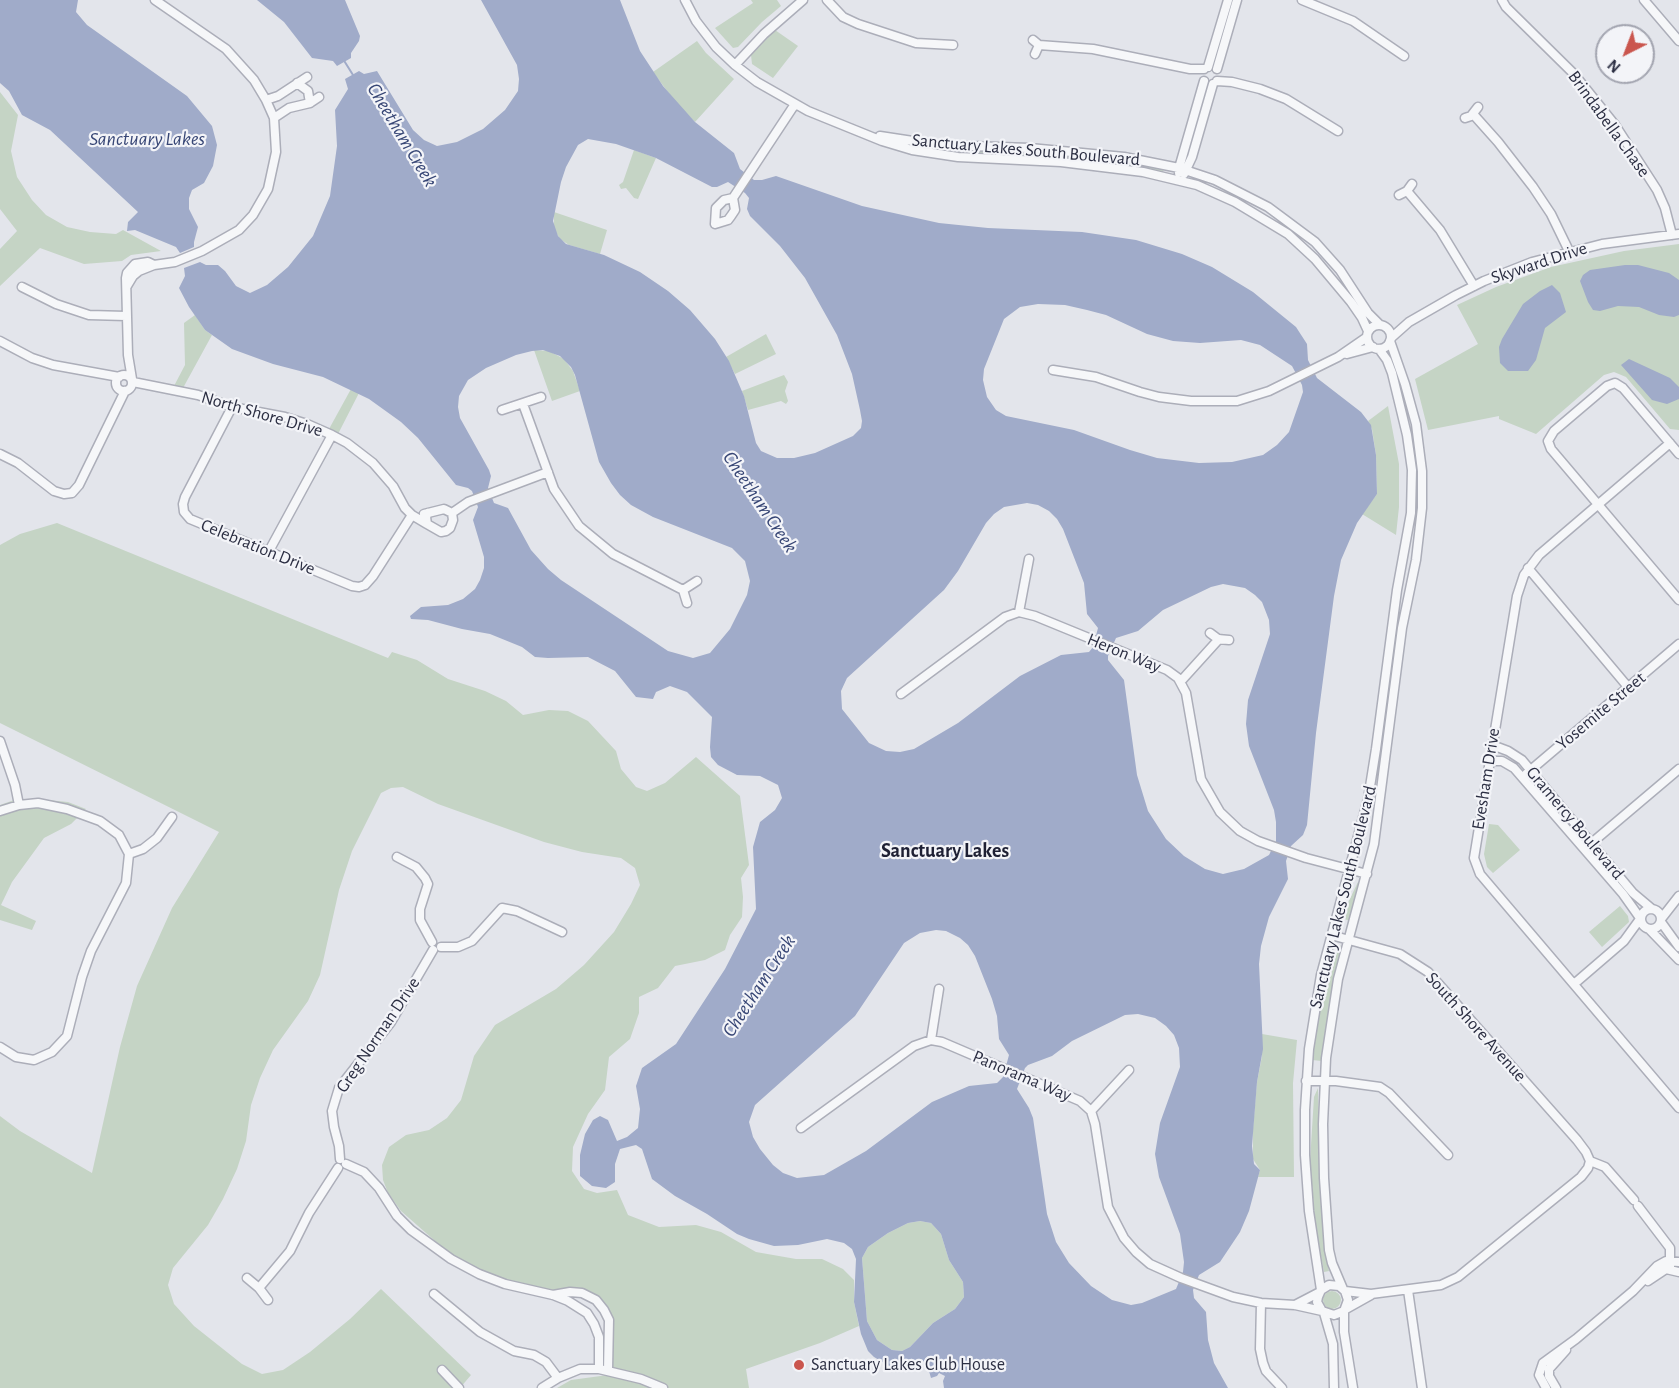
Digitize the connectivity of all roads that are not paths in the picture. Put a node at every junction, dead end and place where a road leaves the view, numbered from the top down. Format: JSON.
{"nodes":[{"id":1,"x":155,"y":0,"type":"edge"},
{"id":2,"x":685,"y":0,"type":"edge"},
{"id":3,"x":803,"y":0,"type":"edge"},
{"id":4,"x":827,"y":0,"type":"edge"},
{"id":5,"x":1228,"y":0,"type":"edge"},
{"id":6,"x":1237,"y":0,"type":"edge"},
{"id":7,"x":1302,"y":0,"type":"edge"},
{"id":8,"x":1502,"y":0,"type":"edge"},
{"id":9,"x":1644,"y":0,"type":"edge"},
{"id":10,"x":1679,"y":41,"type":"edge"},
{"id":11,"x":953,"y":45,"type":"dead end"},
{"id":12,"x":1036,"y":46,"type":"dead end"},
{"id":13,"x":1404,"y":56,"type":"dead end"},
{"id":14,"x":735,"y":65,"type":"junction"},
{"id":15,"x":1211,"y":75,"type":"junction"},
{"id":16,"x":307,"y":77,"type":"dead end"},
{"id":17,"x":297,"y":83,"type":"junction"},
{"id":18,"x":319,"y":97,"type":"dead end"},
{"id":19,"x":266,"y":100,"type":"junction"},
{"id":20,"x":310,"y":103,"type":"junction"},
{"id":21,"x":795,"y":104,"type":"junction"},
{"id":22,"x":1472,"y":113,"type":"dead end"},
{"id":23,"x":274,"y":118,"type":"junction"},
{"id":24,"x":1338,"y":131,"type":"dead end"},
{"id":25,"x":862,"y":133,"type":"junction"},
{"id":26,"x":1183,"y":169,"type":"junction"},
{"id":27,"x":1180,"y":180,"type":"junction"},
{"id":28,"x":1406,"y":190,"type":"dead end"},
{"id":29,"x":733,"y":198,"type":"dead end"},
{"id":30,"x":1676,"y":234,"type":"edge"},
{"id":31,"x":1569,"y":251,"type":"junction"},
{"id":32,"x":1474,"y":286,"type":"junction"},
{"id":33,"x":22,"y":287,"type":"dead end"},
{"id":34,"x":126,"y":316,"type":"junction"},
{"id":35,"x":1409,"y":322,"type":"junction"},
{"id":36,"x":1383,"y":326,"type":"junction"},
{"id":37,"x":1367,"y":334,"type":"junction"},
{"id":38,"x":1390,"y":339,"type":"junction"},
{"id":39,"x":0,"y":341,"type":"edge"},
{"id":40,"x":1376,"y":348,"type":"junction"},
{"id":41,"x":128,"y":355,"type":"junction"},
{"id":42,"x":1338,"y":357,"type":"junction"},
{"id":43,"x":1053,"y":370,"type":"dead end"},
{"id":44,"x":132,"y":380,"type":"junction"},
{"id":45,"x":121,"y":384,"type":"junction"},
{"id":46,"x":149,"y":387,"type":"junction"},
{"id":47,"x":542,"y":397,"type":"dead end"},
{"id":48,"x":523,"y":404,"type":"junction"},
{"id":49,"x":232,"y":408,"type":"junction"},
{"id":50,"x":502,"y":410,"type":"dead end"},
{"id":51,"x":332,"y":435,"type":"junction"},
{"id":52,"x":1675,"y":447,"type":"edge"},
{"id":53,"x":0,"y":454,"type":"edge"},
{"id":54,"x":548,"y":472,"type":"junction"},
{"id":55,"x":1598,"y":505,"type":"junction"},
{"id":56,"x":428,"y":513,"type":"junction"},
{"id":57,"x":452,"y":513,"type":"junction"},
{"id":58,"x":412,"y":515,"type":"junction"},
{"id":59,"x":427,"y":524,"type":"junction"},
{"id":60,"x":269,"y":551,"type":"junction"},
{"id":61,"x":1029,"y":559,"type":"dead end"},
{"id":62,"x":1526,"y":571,"type":"junction"},
{"id":63,"x":1400,"y":575,"type":"junction"},
{"id":64,"x":1413,"y":578,"type":"junction"},
{"id":65,"x":697,"y":581,"type":"dead end"},
{"id":66,"x":683,"y":590,"type":"junction"},
{"id":67,"x":1679,"y":600,"type":"edge"},
{"id":68,"x":687,"y":603,"type":"dead end"},
{"id":69,"x":1019,"y":612,"type":"junction"},
{"id":70,"x":1210,"y":633,"type":"dead end"},
{"id":71,"x":1679,"y":644,"type":"edge"},
{"id":72,"x":1181,"y":681,"type":"junction"},
{"id":73,"x":1628,"y":687,"type":"junction"},
{"id":74,"x":901,"y":694,"type":"dead end"},
{"id":75,"x":0,"y":741,"type":"edge"},
{"id":76,"x":1492,"y":745,"type":"junction"},
{"id":77,"x":1490,"y":760,"type":"junction"},
{"id":78,"x":1679,"y":769,"type":"edge"},
{"id":79,"x":1531,"y":770,"type":"junction"},
{"id":80,"x":1522,"y":777,"type":"junction"},
{"id":81,"x":19,"y":805,"type":"junction"},
{"id":82,"x":0,"y":811,"type":"edge"},
{"id":83,"x":172,"y":817,"type":"dead end"},
{"id":84,"x":1592,"y":843,"type":"junction"},
{"id":85,"x":1584,"y":850,"type":"junction"},
{"id":86,"x":129,"y":854,"type":"junction"},
{"id":87,"x":397,"y":857,"type":"dead end"},
{"id":88,"x":1350,"y":870,"type":"junction"},
{"id":89,"x":1367,"y":874,"type":"junction"},
{"id":90,"x":1678,"y":896,"type":"edge"},
{"id":91,"x":1652,"y":909,"type":"junction"},
{"id":92,"x":1640,"y":918,"type":"junction"},
{"id":93,"x":1661,"y":920,"type":"junction"},
{"id":94,"x":1649,"y":929,"type":"junction"},
{"id":95,"x":562,"y":932,"type":"dead end"},
{"id":96,"x":1331,"y":935,"type":"junction"},
{"id":97,"x":1348,"y":938,"type":"junction"},
{"id":98,"x":1624,"y":941,"type":"junction"},
{"id":99,"x":435,"y":946,"type":"junction"},
{"id":100,"x":1679,"y":947,"type":"edge"},
{"id":101,"x":1679,"y":960,"type":"edge"},
{"id":102,"x":1574,"y":984,"type":"junction"},
{"id":103,"x":939,"y":989,"type":"dead end"},
{"id":104,"x":930,"y":1040,"type":"junction"},
{"id":105,"x":0,"y":1047,"type":"edge"},
{"id":106,"x":1130,"y":1070,"type":"dead end"},
{"id":107,"x":1306,"y":1081,"type":"junction"},
{"id":108,"x":1324,"y":1081,"type":"junction"},
{"id":109,"x":1679,"y":1108,"type":"edge"},
{"id":110,"x":1091,"y":1111,"type":"junction"},
{"id":111,"x":801,"y":1128,"type":"dead end"},
{"id":112,"x":1448,"y":1155,"type":"dead end"},
{"id":113,"x":1590,"y":1161,"type":"junction"},
{"id":114,"x":342,"y":1164,"type":"junction"},
{"id":115,"x":1675,"y":1266,"type":"edge"},
{"id":116,"x":247,"y":1278,"type":"dead end"},
{"id":117,"x":259,"y":1288,"type":"junction"},
{"id":118,"x":1344,"y":1290,"type":"junction"},
{"id":119,"x":1408,"y":1290,"type":"junction"},
{"id":120,"x":1320,"y":1291,"type":"junction"},
{"id":121,"x":434,"y":1294,"type":"dead end"},
{"id":122,"x":1371,"y":1294,"type":"junction"},
{"id":123,"x":553,"y":1295,"type":"junction"},
{"id":124,"x":268,"y":1300,"type":"dead end"},
{"id":125,"x":596,"y":1300,"type":"junction"},
{"id":126,"x":1261,"y":1303,"type":"junction"},
{"id":127,"x":1295,"y":1305,"type":"junction"},
{"id":128,"x":1344,"y":1310,"type":"junction"},
{"id":129,"x":1323,"y":1312,"type":"junction"},
{"id":130,"x":587,"y":1314,"type":"junction"},
{"id":131,"x":1576,"y":1339,"type":"junction"},
{"id":132,"x":604,"y":1369,"type":"junction"},
{"id":133,"x":442,"y":1370,"type":"dead end"},
{"id":134,"x":558,"y":1378,"type":"junction"},
{"id":135,"x":459,"y":1388,"type":"edge"},
{"id":136,"x":542,"y":1388,"type":"edge"},
{"id":137,"x":663,"y":1388,"type":"edge"},
{"id":138,"x":1282,"y":1388,"type":"edge"},
{"id":139,"x":1334,"y":1388,"type":"edge"},
{"id":140,"x":1353,"y":1388,"type":"edge"},
{"id":141,"x":1422,"y":1388,"type":"edge"},
{"id":142,"x":1546,"y":1388,"type":"edge"},
{"id":143,"x":1557,"y":1388,"type":"edge"}],
"edges":[{"from":1,"to":19,"type":"street"},
{"from":2,"to":14,"type":"street","name":"Sanctuary Lakes South Boulevard"},
{"from":3,"to":14,"type":"street"},
{"from":4,"to":11,"type":"street"},
{"from":5,"to":15,"type":"street"},
{"from":6,"to":15,"type":"street"},
{"from":7,"to":13,"type":"street"},
{"from":8,"to":30,"type":"street","name":"Brindabella Chase"},
{"from":9,"to":10,"type":"street"},
{"from":12,"to":15,"type":"street"},
{"from":14,"to":21,"type":"street","name":"Sanctuary Lakes South Boulevard"},
{"from":15,"to":24,"type":"street"},
{"from":15,"to":26,"type":"street"},
{"from":16,"to":17,"type":"street"},
{"from":17,"to":19,"type":"street"},
{"from":17,"to":20,"type":"street"},
{"from":18,"to":20,"type":"street"},
{"from":19,"to":23,"type":"street"},
{"from":20,"to":23,"type":"street"},
{"from":21,"to":25,"type":"street","name":"Sanctuary Lakes South Boulevard"},
{"from":21,"to":29,"type":"street"},
{"from":22,"to":31,"type":"street"},
{"from":23,"to":34,"type":"street"},
{"from":25,"to":26,"type":"street","name":"Sanctuary Lakes South Boulevard"},
{"from":25,"to":27,"type":"street","name":"Sanctuary Lakes South Boulevard"},
{"from":26,"to":27,"type":"street"},
{"from":26,"to":36,"type":"street","name":"Sanctuary Lakes South Boulevard"},
{"from":27,"to":37,"type":"street","name":"Sanctuary Lakes South Boulevard"},
{"from":28,"to":32,"type":"street"},
{"from":30,"to":31,"type":"street","name":"Skyward Drive"},
{"from":31,"to":32,"type":"street","name":"Skyward Drive"},
{"from":32,"to":35,"type":"street","name":"Skyward Drive"},
{"from":33,"to":34,"type":"street"},
{"from":34,"to":41,"type":"street"},
{"from":35,"to":36,"type":"street","name":"Skyward Drive"},
{"from":35,"to":38,"type":"street","name":"Skyward Drive"},
{"from":36,"to":37,"type":"street"},
{"from":36,"to":38,"type":"street","name":"Sanctuary Lakes South Boulevard"},
{"from":37,"to":40,"type":"street","name":"Sanctuary Lakes South Boulevard"},
{"from":37,"to":42,"type":"street"},
{"from":38,"to":40,"type":"street"},
{"from":38,"to":64,"type":"street","name":"Sanctuary Lakes South Boulevard"},
{"from":39,"to":45,"type":"street","name":"North Shore Drive"},
{"from":40,"to":42,"type":"street"},
{"from":40,"to":63,"type":"street","name":"Sanctuary Lakes South Boulevard"},
{"from":41,"to":44,"type":"street"},
{"from":41,"to":45,"type":"street"},
{"from":42,"to":43,"type":"street"},
{"from":44,"to":45,"type":"street"},
{"from":44,"to":45,"type":"street","name":"North Shore Drive"},
{"from":44,"to":46,"type":"street","name":"North Shore Drive"},
{"from":45,"to":46,"type":"street","name":"North Shore Drive"},
{"from":45,"to":53,"type":"street"},
{"from":46,"to":49,"type":"street","name":"North Shore Drive"},
{"from":47,"to":48,"type":"street"},
{"from":48,"to":50,"type":"street"},
{"from":48,"to":54,"type":"street"},
{"from":49,"to":51,"type":"street","name":"North Shore Drive"},
{"from":49,"to":60,"type":"street","name":"Celebration Drive"},
{"from":51,"to":58,"type":"street","name":"North Shore Drive"},
{"from":51,"to":60,"type":"street"},
{"from":52,"to":55,"type":"street","name":"Evesham Drive"},
{"from":52,"to":55,"type":"street"},
{"from":54,"to":57,"type":"street"},
{"from":54,"to":66,"type":"street"},
{"from":55,"to":62,"type":"street","name":"Evesham Drive"},
{"from":55,"to":67,"type":"street"},
{"from":56,"to":57,"type":"street"},
{"from":56,"to":58,"type":"street"},
{"from":56,"to":59,"type":"street"},
{"from":57,"to":59,"type":"street"},
{"from":58,"to":59,"type":"street","name":"North Shore Drive"},
{"from":58,"to":60,"type":"street","name":"Celebration Drive"},
{"from":61,"to":69,"type":"street"},
{"from":62,"to":73,"type":"street"},
{"from":62,"to":76,"type":"street","name":"Evesham Drive"},
{"from":63,"to":64,"type":"street"},
{"from":63,"to":88,"type":"street","name":"Sanctuary Lakes South Boulevard"},
{"from":64,"to":89,"type":"street","name":"Sanctuary Lakes South Boulevard"},
{"from":65,"to":66,"type":"street"},
{"from":66,"to":68,"type":"street"},
{"from":69,"to":72,"type":"street","name":"Heron Way"},
{"from":69,"to":74,"type":"street"},
{"from":70,"to":72,"type":"street"},
{"from":71,"to":73,"type":"street","name":"Yosemite Street"},
{"from":72,"to":88,"type":"street","name":"Heron Way"},
{"from":73,"to":79,"type":"street","name":"Yosemite Street"},
{"from":75,"to":81,"type":"street"},
{"from":76,"to":77,"type":"street","name":"Evesham Drive"},
{"from":76,"to":79,"type":"street","name":"Gramercy Boulevard"},
{"from":77,"to":80,"type":"street","name":"Gramercy Boulevard"},
{"from":77,"to":102,"type":"street","name":"Evesham Drive"},
{"from":78,"to":84,"type":"street"},
{"from":79,"to":80,"type":"street","name":"Yosemite Street"},
{"from":79,"to":84,"type":"street","name":"Gramercy Boulevard"},
{"from":80,"to":85,"type":"street","name":"Gramercy Boulevard"},
{"from":81,"to":82,"type":"street"},
{"from":81,"to":86,"type":"street"},
{"from":83,"to":86,"type":"street"},
{"from":84,"to":85,"type":"street"},
{"from":84,"to":91,"type":"street","name":"Gramercy Boulevard"},
{"from":85,"to":92,"type":"street","name":"Gramercy Boulevard"},
{"from":86,"to":105,"type":"street"},
{"from":87,"to":99,"type":"street"},
{"from":88,"to":89,"type":"street","name":"Heron Way"},
{"from":88,"to":96,"type":"street","name":"Sanctuary Lakes South Boulevard"},
{"from":89,"to":97,"type":"street","name":"Sanctuary Lakes South Boulevard"},
{"from":90,"to":91,"type":"street"},
{"from":90,"to":93,"type":"street"},
{"from":91,"to":92,"type":"street"},
{"from":91,"to":93,"type":"street"},
{"from":92,"to":94,"type":"street"},
{"from":92,"to":98,"type":"street"},
{"from":93,"to":94,"type":"street"},
{"from":93,"to":100,"type":"street"},
{"from":94,"to":98,"type":"street"},
{"from":94,"to":101,"type":"street"},
{"from":95,"to":99,"type":"street"},
{"from":96,"to":97,"type":"street","name":"South Shore Avenue"},
{"from":96,"to":107,"type":"street","name":"Sanctuary Lakes South Boulevard"},
{"from":97,"to":108,"type":"street","name":"Sanctuary Lakes South Boulevard"},
{"from":97,"to":113,"type":"street","name":"South Shore Avenue"},
{"from":98,"to":102,"type":"street"},
{"from":99,"to":114,"type":"street","name":"Greg Norman Drive"},
{"from":102,"to":109,"type":"street","name":"Evesham Drive"},
{"from":103,"to":104,"type":"street"},
{"from":104,"to":110,"type":"street","name":"Panorama Way"},
{"from":104,"to":111,"type":"street"},
{"from":106,"to":110,"type":"street"},
{"from":107,"to":108,"type":"street"},
{"from":107,"to":120,"type":"street","name":"Sanctuary Lakes South Boulevard"},
{"from":108,"to":112,"type":"street"},
{"from":108,"to":118,"type":"street","name":"Sanctuary Lakes South Boulevard"},
{"from":110,"to":126,"type":"street","name":"Panorama Way"},
{"from":113,"to":115,"type":"street","name":"South Shore Avenue"},
{"from":113,"to":119,"type":"street"},
{"from":114,"to":117,"type":"street"},
{"from":114,"to":123,"type":"street"},
{"from":115,"to":131,"type":"street"},
{"from":116,"to":117,"type":"street"},
{"from":117,"to":124,"type":"street"},
{"from":118,"to":120,"type":"street"},
{"from":118,"to":122,"type":"street"},
{"from":118,"to":128,"type":"street"},
{"from":119,"to":122,"type":"street"},
{"from":119,"to":141,"type":"street"},
{"from":120,"to":127,"type":"street"},
{"from":120,"to":129,"type":"street"},
{"from":121,"to":134,"type":"street"},
{"from":122,"to":128,"type":"street"},
{"from":123,"to":125,"type":"street"},
{"from":123,"to":130,"type":"street"},
{"from":125,"to":130,"type":"street"},
{"from":125,"to":132,"type":"street"},
{"from":126,"to":127,"type":"street","name":"Panorama Way"},
{"from":126,"to":138,"type":"street"},
{"from":127,"to":129,"type":"street","name":"Panorama Way"},
{"from":128,"to":129,"type":"street"},
{"from":128,"to":140,"type":"street"},
{"from":129,"to":139,"type":"street"},
{"from":130,"to":132,"type":"street"},
{"from":131,"to":142,"type":"street"},
{"from":131,"to":143,"type":"street"},
{"from":132,"to":134,"type":"street"},
{"from":132,"to":137,"type":"street"},
{"from":133,"to":135,"type":"street"},
{"from":134,"to":136,"type":"street"}]}
